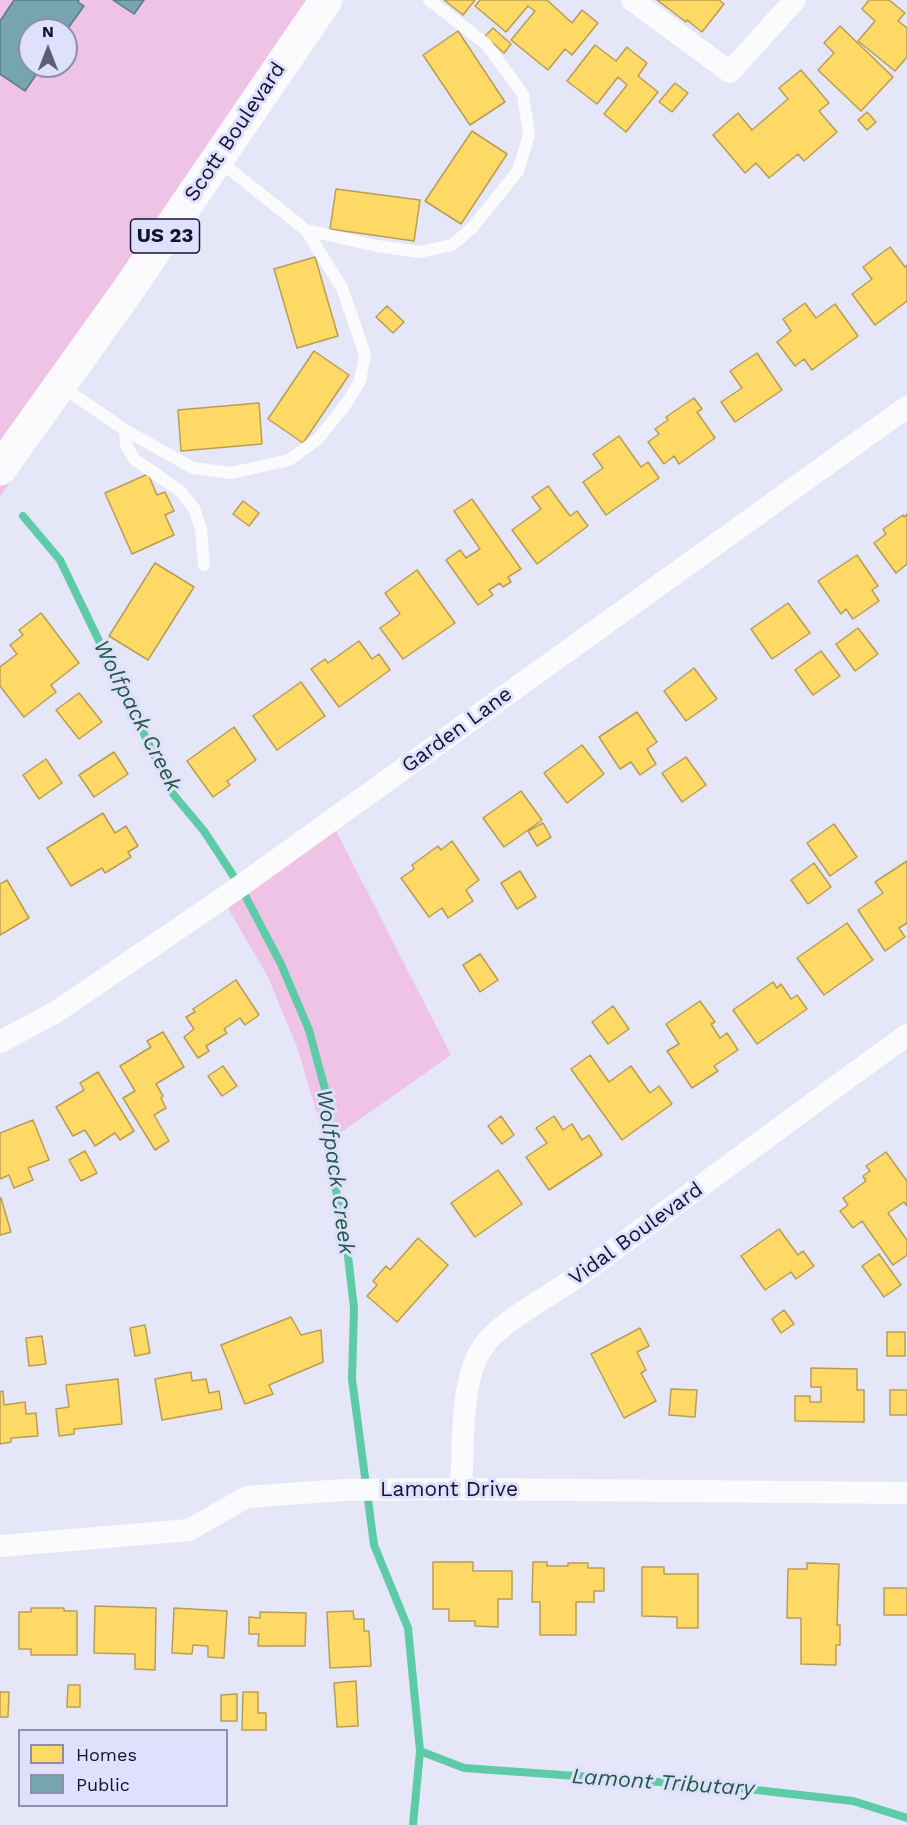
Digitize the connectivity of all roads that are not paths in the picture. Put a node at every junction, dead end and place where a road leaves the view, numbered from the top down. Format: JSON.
{"nodes":[{"id":1,"x":326,"y":0,"type":"edge"},
{"id":2,"x":429,"y":0,"type":"edge"},
{"id":3,"x":632,"y":0,"type":"edge"},
{"id":4,"x":795,"y":0,"type":"edge"},
{"id":5,"x":217,"y":159,"type":"junction"},
{"id":6,"x":306,"y":230,"type":"junction"},
{"id":7,"x":59,"y":385,"type":"junction"},
{"id":8,"x":907,"y":407,"type":"edge"},
{"id":9,"x":125,"y":430,"type":"junction"},
{"id":10,"x":0,"y":469,"type":"edge"},
{"id":11,"x":204,"y":565,"type":"dead end"},
{"id":12,"x":907,"y":1035,"type":"edge"},
{"id":13,"x":0,"y":1042,"type":"edge"},
{"id":14,"x":461,"y":1489,"type":"junction"},
{"id":15,"x":907,"y":1493,"type":"edge"},
{"id":16,"x":0,"y":1546,"type":"edge"}],
"edges":[{"from":1,"to":5,"type":"highway","name":"Scott Boulevard","number":"US 23"},
{"from":2,"to":6,"type":"lane"},
{"from":3,"to":4,"type":"street"},
{"from":5,"to":6,"type":"lane"},
{"from":5,"to":7,"type":"highway","name":"Scott Boulevard","number":"US 23"},
{"from":6,"to":9,"type":"lane"},
{"from":7,"to":9,"type":"lane"},
{"from":7,"to":10,"type":"highway","name":"Scott Boulevard","number":"US 23"},
{"from":8,"to":13,"type":"street","name":"Garden Lane"},
{"from":9,"to":11,"type":"lane"},
{"from":12,"to":14,"type":"street","name":"Vidal Boulevard"},
{"from":14,"to":15,"type":"street","name":"Lamont Drive"},
{"from":14,"to":16,"type":"street","name":"Lamont Drive"}]}
